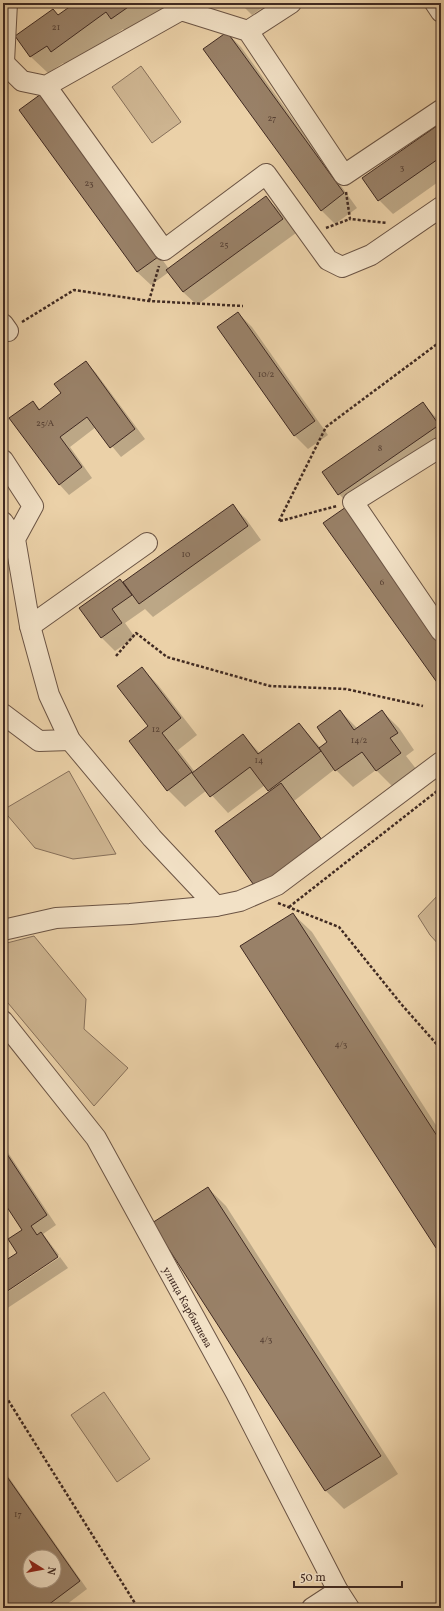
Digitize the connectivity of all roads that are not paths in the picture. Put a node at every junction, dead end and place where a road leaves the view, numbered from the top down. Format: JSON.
{"nodes":[{"id":1,"x":7,"y":3,"type":"edge"},
{"id":2,"x":291,"y":3,"type":"edge"},
{"id":3,"x":435,"y":3,"type":"edge"},
{"id":4,"x":441,"y":12,"type":"edge"},
{"id":5,"x":248,"y":31,"type":"junction"},
{"id":6,"x":3,"y":62,"type":"edge"},
{"id":7,"x":46,"y":86,"type":"junction"},
{"id":8,"x":441,"y":110,"type":"edge"},
{"id":9,"x":441,"y":207,"type":"edge"},
{"id":10,"x":439,"y":448,"type":"dead end"},
{"id":11,"x":3,"y":460,"type":"edge"},
{"id":12,"x":3,"y":522,"type":"edge"},
{"id":13,"x":15,"y":539,"type":"junction"},
{"id":14,"x":148,"y":543,"type":"dead end"},
{"id":15,"x":30,"y":626,"type":"junction"},
{"id":16,"x":441,"y":631,"type":"edge"},
{"id":17,"x":3,"y":714,"type":"edge"},
{"id":18,"x":70,"y":740,"type":"junction"},
{"id":19,"x":441,"y":762,"type":"edge"},
{"id":20,"x":216,"y":906,"type":"junction"},
{"id":21,"x":3,"y":930,"type":"edge"},
{"id":22,"x":3,"y":1021,"type":"edge"},
{"id":23,"x":338,"y":1591,"type":"junction"},
{"id":24,"x":312,"y":1608,"type":"edge"},
{"id":25,"x":349,"y":1608,"type":"edge"}],
"edges":[{"from":1,"to":6,"type":"street"},
{"from":2,"to":5,"type":"street"},
{"from":3,"to":4,"type":"street"},
{"from":5,"to":7,"type":"street"},
{"from":5,"to":8,"type":"street"},
{"from":6,"to":7,"type":"street"},
{"from":7,"to":9,"type":"street"},
{"from":10,"to":16,"type":"street"},
{"from":11,"to":13,"type":"street"},
{"from":12,"to":13,"type":"street"},
{"from":13,"to":15,"type":"street"},
{"from":14,"to":15,"type":"street"},
{"from":15,"to":18,"type":"street"},
{"from":17,"to":18,"type":"street"},
{"from":18,"to":20,"type":"street"},
{"from":19,"to":20,"type":"street"},
{"from":20,"to":21,"type":"street"},
{"from":22,"to":23,"type":"street","name":"улица Карбышева"},
{"from":23,"to":24,"type":"street"},
{"from":23,"to":25,"type":"street","name":"улица Карбышева"}]}
